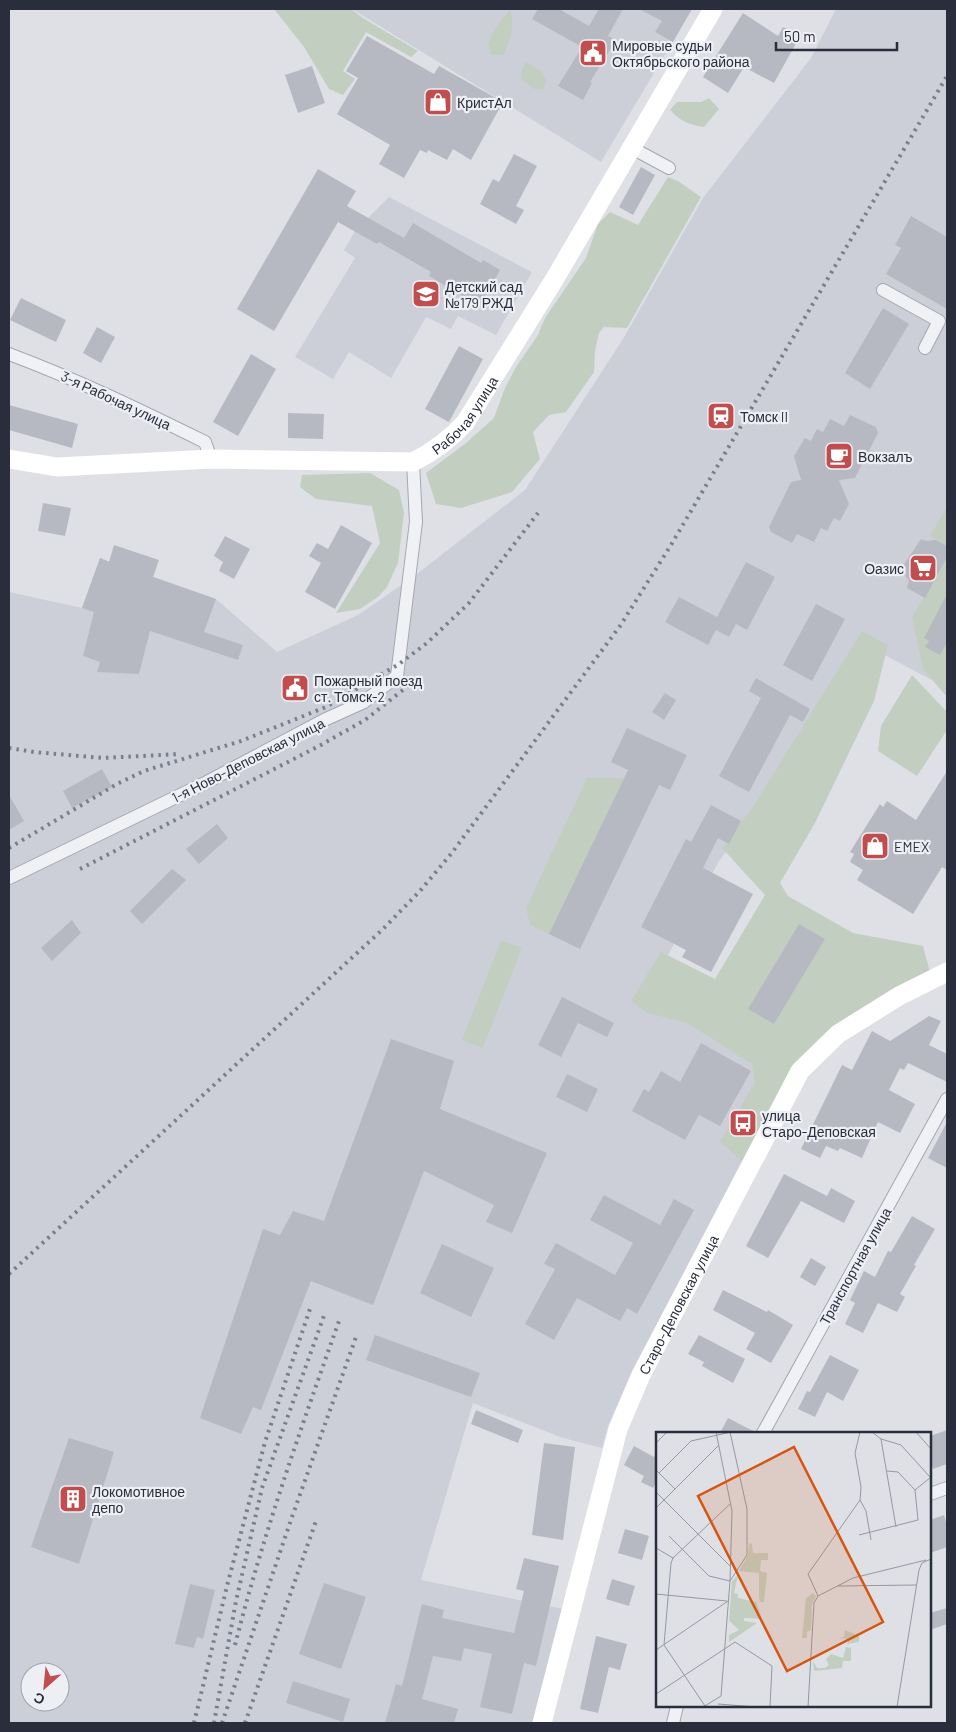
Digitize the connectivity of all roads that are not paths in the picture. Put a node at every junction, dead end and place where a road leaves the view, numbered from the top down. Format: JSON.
{"nodes":[{"id":1,"x":713,"y":9,"type":"edge"},
{"id":2,"x":632,"y":148,"type":"junction"},
{"id":3,"x":669,"y":168,"type":"dead end"},
{"id":4,"x":883,"y":290,"type":"dead end"},
{"id":5,"x":925,"y":348,"type":"dead end"},
{"id":6,"x":9,"y":354,"type":"edge"},
{"id":7,"x":9,"y":459,"type":"edge"},
{"id":8,"x":211,"y":459,"type":"junction"},
{"id":9,"x":413,"y":462,"type":"junction"},
{"id":10,"x":9,"y":878,"type":"edge"},
{"id":11,"x":947,"y":972,"type":"edge"},
{"id":12,"x":947,"y":1099,"type":"edge"},
{"id":13,"x":764,"y":1432,"type":"edge"},
{"id":14,"x":947,"y":1488,"type":"edge"},
{"id":15,"x":931,"y":1494,"type":"edge"},
{"id":16,"x":677,"y":1707,"type":"edge"},
{"id":17,"x":542,"y":1723,"type":"edge"},
{"id":18,"x":672,"y":1723,"type":"edge"}],
"edges":[{"from":1,"to":2,"type":"street","name":"Рабочая улица"},
{"from":2,"to":3,"type":"street"},
{"from":2,"to":9,"type":"street","name":"Рабочая улица"},
{"from":4,"to":5,"type":"street"},
{"from":6,"to":8,"type":"street","name":"3-я Рабочая улица"},
{"from":7,"to":8,"type":"street","name":"Рабочая улица"},
{"from":8,"to":9,"type":"street","name":"Рабочая улица"},
{"from":9,"to":10,"type":"street","name":"1-я Ново-Деповская улица"},
{"from":11,"to":17,"type":"street","name":"Старо-Деповская улица"},
{"from":12,"to":13,"type":"street","name":"Транспортная улица"},
{"from":14,"to":15,"type":"street"},
{"from":16,"to":18,"type":"street"}]}
